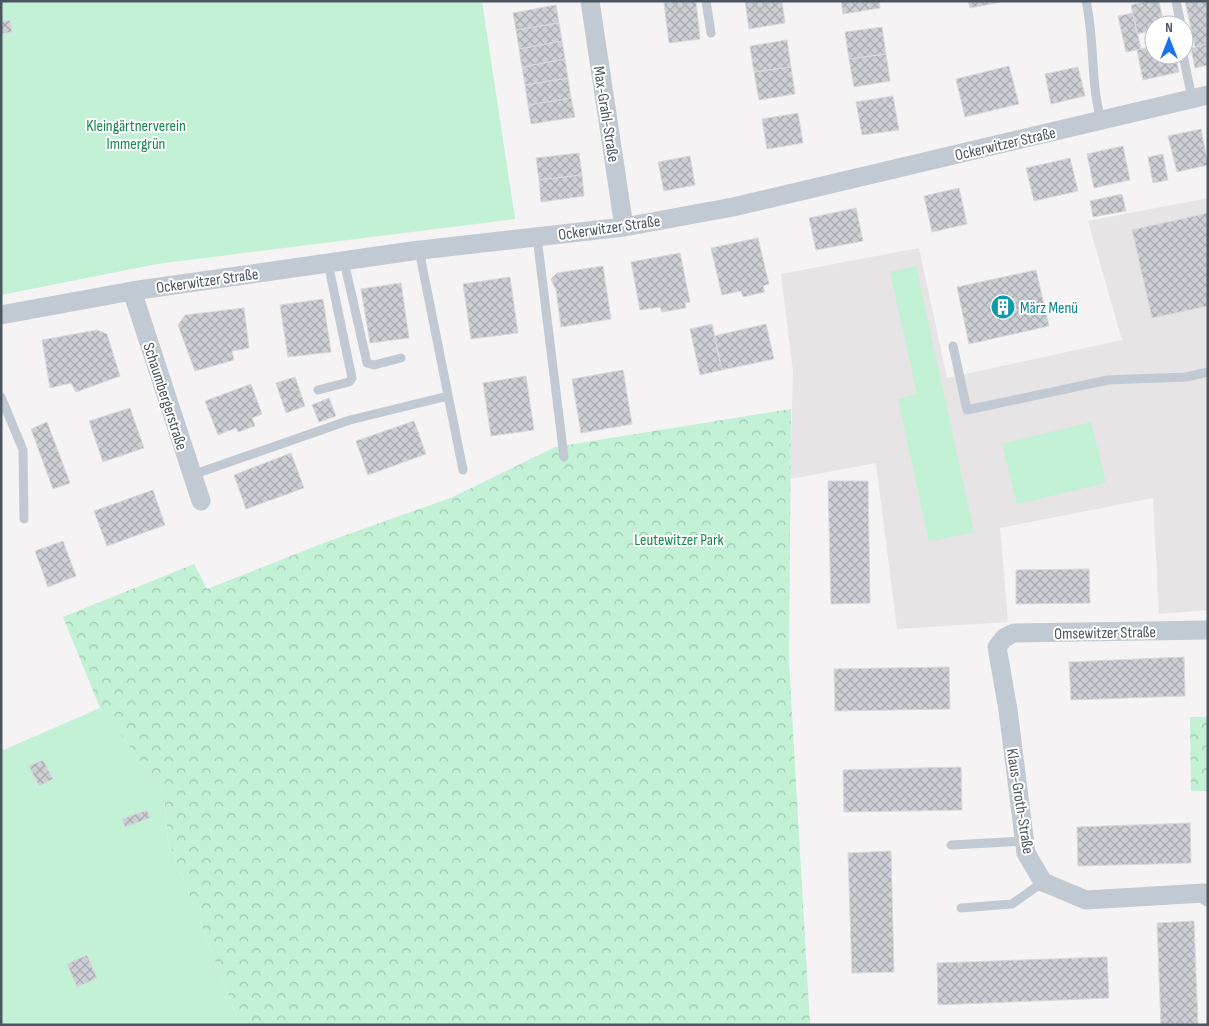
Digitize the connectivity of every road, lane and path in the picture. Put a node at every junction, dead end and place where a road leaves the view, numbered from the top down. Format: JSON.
{"nodes":[{"id":1,"x":590,"y":1,"type":"edge"},
{"id":2,"x":706,"y":1,"type":"edge"},
{"id":3,"x":1086,"y":1,"type":"edge"},
{"id":4,"x":1176,"y":1,"type":"edge"},
{"id":5,"x":1179,"y":15,"type":"edge"},
{"id":6,"x":711,"y":33,"type":"dead end"},
{"id":7,"x":1187,"y":65,"type":"edge"},
{"id":8,"x":1200,"y":97,"type":"edge"},
{"id":9,"x":1102,"y":120,"type":"junction"},
{"id":10,"x":624,"y":227,"type":"junction"},
{"id":11,"x":537,"y":237,"type":"junction"},
{"id":12,"x":419,"y":250,"type":"junction"},
{"id":13,"x":336,"y":262,"type":"junction"},
{"id":14,"x":132,"y":291,"type":"junction"},
{"id":15,"x":1,"y":315,"type":"edge"},
{"id":16,"x":953,"y":346,"type":"dead end"},
{"id":17,"x":402,"y":358,"type":"dead end"},
{"id":18,"x":1208,"y":372,"type":"edge"},
{"id":19,"x":318,"y":390,"type":"dead end"},
{"id":20,"x":448,"y":396,"type":"junction"},
{"id":21,"x":1,"y":397,"type":"edge"},
{"id":22,"x":564,"y":457,"type":"dead end"},
{"id":23,"x":463,"y":470,"type":"dead end"},
{"id":24,"x":192,"y":474,"type":"junction"},
{"id":25,"x":201,"y":500,"type":"dead end"},
{"id":26,"x":24,"y":519,"type":"dead end"},
{"id":27,"x":1208,"y":630,"type":"edge"},
{"id":28,"x":1004,"y":638,"type":"joint"},
{"id":29,"x":1025,"y":841,"type":"junction"},
{"id":30,"x":951,"y":845,"type":"dead end"},
{"id":31,"x":1043,"y":882,"type":"junction"},
{"id":32,"x":1208,"y":897,"type":"edge"},
{"id":33,"x":961,"y":908,"type":"dead end"}],
"edges":[{"from":1,"to":10,"type":"street","name":"Max-Grahl-Straße"},
{"from":2,"to":6,"type":"lane"},
{"from":3,"to":9,"type":"lane"},
{"from":4,"to":5,"type":"lane"},
{"from":7,"to":8,"type":"lane"},
{"from":8,"to":9,"type":"street","name":"Ockerwitzer Straße"},
{"from":9,"to":10,"type":"street","name":"Ockerwitzer Straße"},
{"from":10,"to":11,"type":"street","name":"Ockerwitzer Straße"},
{"from":11,"to":12,"type":"street","name":"Ockerwitzer Straße"},
{"from":11,"to":22,"type":"lane"},
{"from":12,"to":13,"type":"street","name":"Ockerwitzer Straße"},
{"from":12,"to":20,"type":"lane"},
{"from":13,"to":14,"type":"street","name":"Ockerwitzer Straße"},
{"from":13,"to":17,"type":"lane"},
{"from":13,"to":19,"type":"lane"},
{"from":14,"to":15,"type":"street","name":"Ockerwitzer Straße"},
{"from":14,"to":24,"type":"street","name":"Schaumbergerstraße"},
{"from":16,"to":18,"type":"lane"},
{"from":20,"to":23,"type":"lane"},
{"from":20,"to":24,"type":"lane"},
{"from":21,"to":26,"type":"lane"},
{"from":24,"to":25,"type":"street","name":"Schaumbergerstraße"},
{"from":27,"to":28,"type":"street","name":"Omsewitzer Straße"},
{"from":28,"to":29,"type":"street","name":"Klaus-Groth-Straße"},
{"from":29,"to":30,"type":"lane"},
{"from":29,"to":31,"type":"street","name":"Klaus-Groth-Straße"},
{"from":31,"to":32,"type":"street"},
{"from":31,"to":33,"type":"lane"}]}
